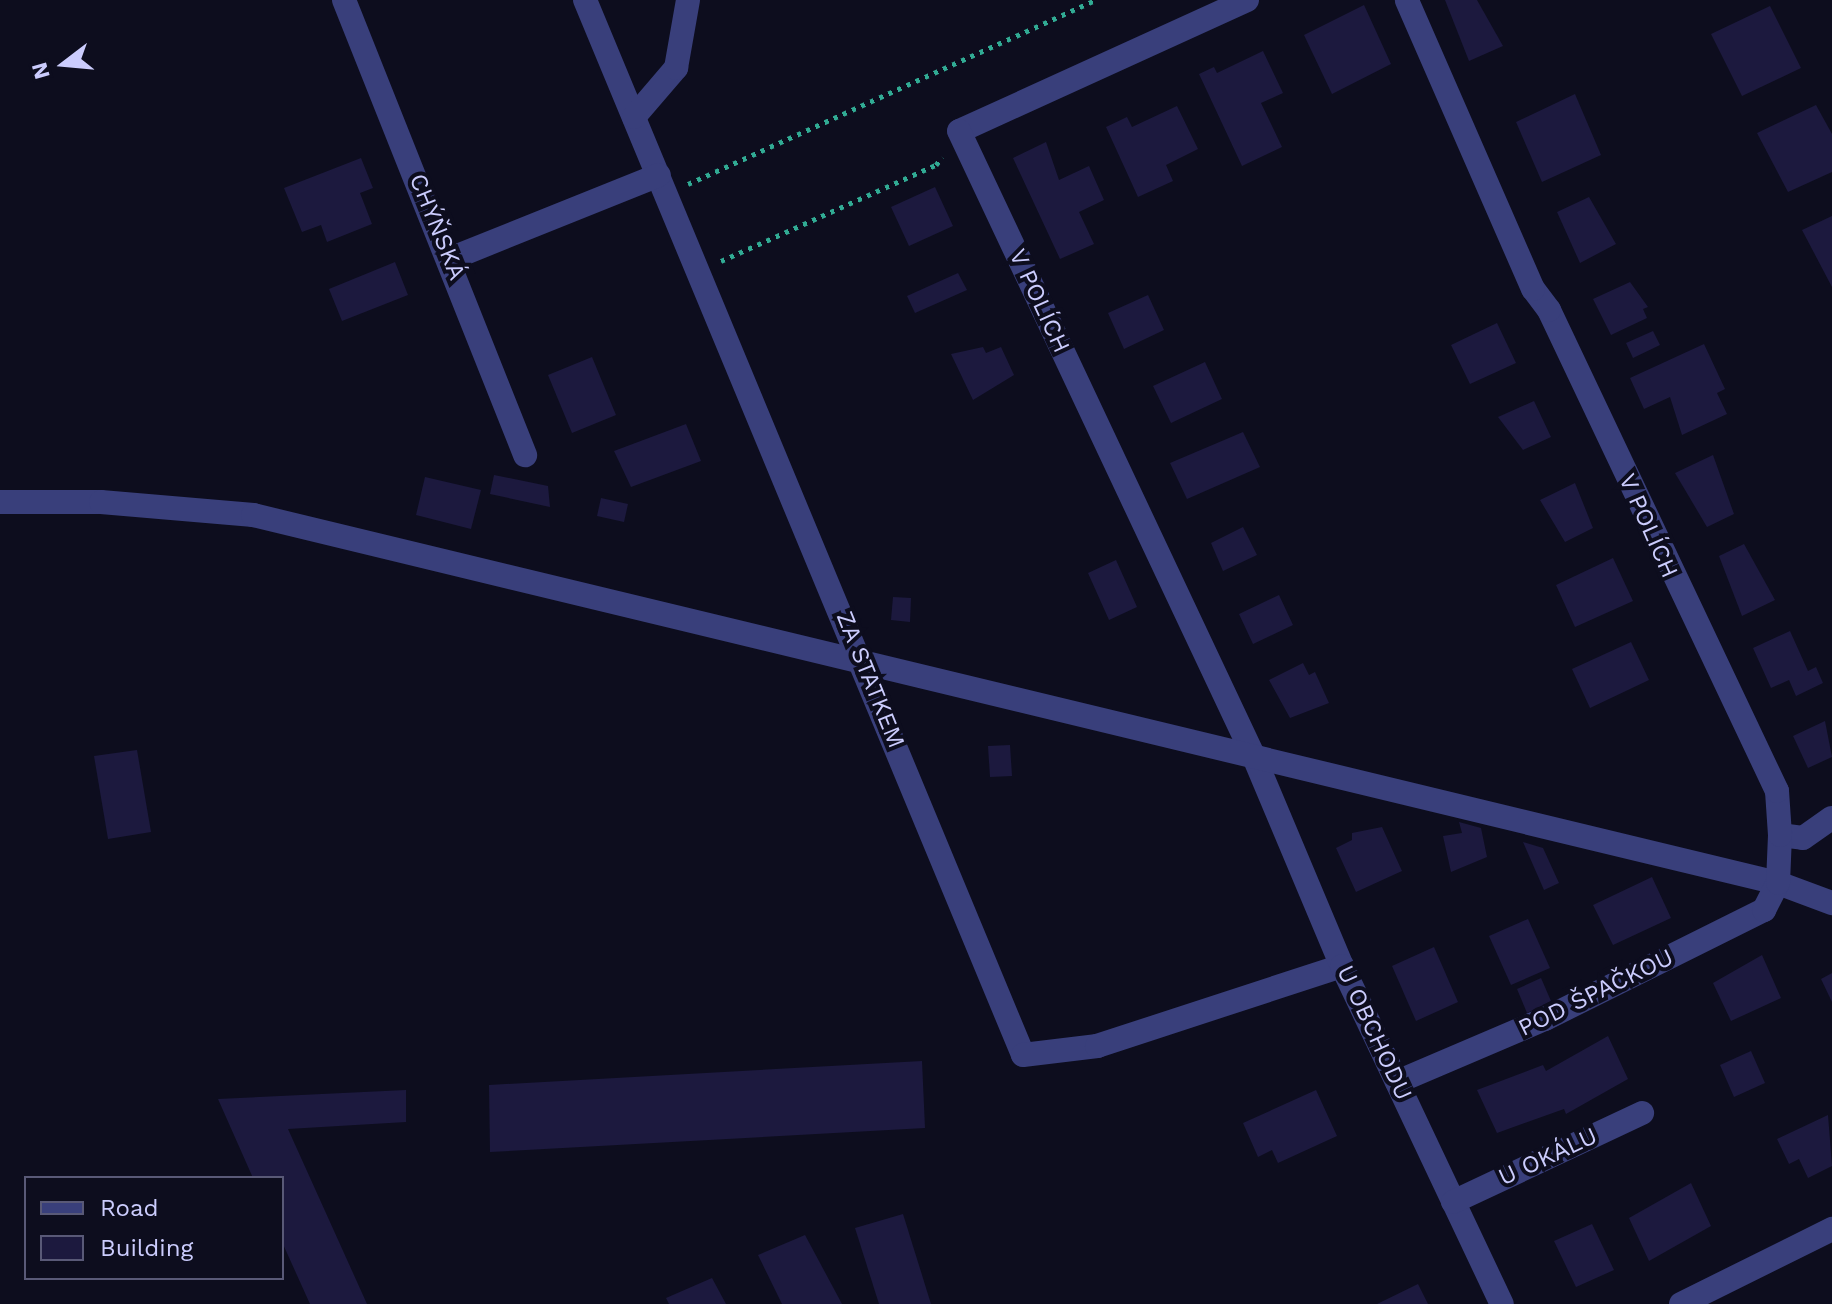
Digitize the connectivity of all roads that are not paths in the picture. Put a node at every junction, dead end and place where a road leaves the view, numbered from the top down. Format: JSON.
{"nodes":[{"id":1,"x":344,"y":0,"type":"edge"},
{"id":2,"x":585,"y":0,"type":"edge"},
{"id":3,"x":688,"y":0,"type":"edge"},
{"id":4,"x":1247,"y":0,"type":"edge"},
{"id":5,"x":1407,"y":0,"type":"edge"},
{"id":6,"x":634,"y":117,"type":"junction"},
{"id":7,"x":663,"y":184,"type":"junction"},
{"id":8,"x":450,"y":259,"type":"junction"},
{"id":9,"x":525,"y":455,"type":"dead end"},
{"id":10,"x":0,"y":502,"type":"edge"},
{"id":11,"x":862,"y":659,"type":"junction"},
{"id":12,"x":1254,"y":757,"type":"junction"},
{"id":13,"x":1832,"y":818,"type":"edge"},
{"id":14,"x":1780,"y":835,"type":"junction"},
{"id":15,"x":1778,"y":883,"type":"junction"},
{"id":16,"x":1832,"y":903,"type":"edge"},
{"id":17,"x":1342,"y":966,"type":"junction"},
{"id":18,"x":1397,"y":1082,"type":"junction"},
{"id":19,"x":1642,"y":1113,"type":"dead end"},
{"id":20,"x":1453,"y":1202,"type":"junction"},
{"id":21,"x":1832,"y":1229,"type":"edge"},
{"id":22,"x":1502,"y":1304,"type":"edge"},
{"id":23,"x":1681,"y":1304,"type":"edge"}],
"edges":[{"from":1,"to":8,"type":"street","name":"CHÝŇSKÁ"},
{"from":2,"to":6,"type":"street","name":"ZA STATKEM"},
{"from":3,"to":6,"type":"street"},
{"from":4,"to":12,"type":"street","name":"V POLÍCH"},
{"from":5,"to":14,"type":"street","name":"V POLÍCH"},
{"from":6,"to":7,"type":"street","name":"ZA STATKEM"},
{"from":7,"to":8,"type":"street"},
{"from":7,"to":11,"type":"street","name":"ZA STATKEM"},
{"from":8,"to":9,"type":"street","name":"CHÝŇSKÁ"},
{"from":10,"to":11,"type":"street"},
{"from":11,"to":12,"type":"street"},
{"from":11,"to":17,"type":"street","name":"ZA STATKEM"},
{"from":12,"to":15,"type":"street"},
{"from":12,"to":17,"type":"street","name":"U OBCHODU"},
{"from":13,"to":14,"type":"street"},
{"from":14,"to":15,"type":"street","name":"V POLÍCH"},
{"from":15,"to":16,"type":"street"},
{"from":15,"to":18,"type":"street","name":"POD ŠPAČKOU"},
{"from":17,"to":18,"type":"street","name":"U OBCHODU"},
{"from":18,"to":20,"type":"street","name":"U OBCHODU"},
{"from":19,"to":20,"type":"street","name":"U OKÁLU"},
{"from":20,"to":22,"type":"street","name":"U OBCHODU"},
{"from":21,"to":23,"type":"street"}]}
